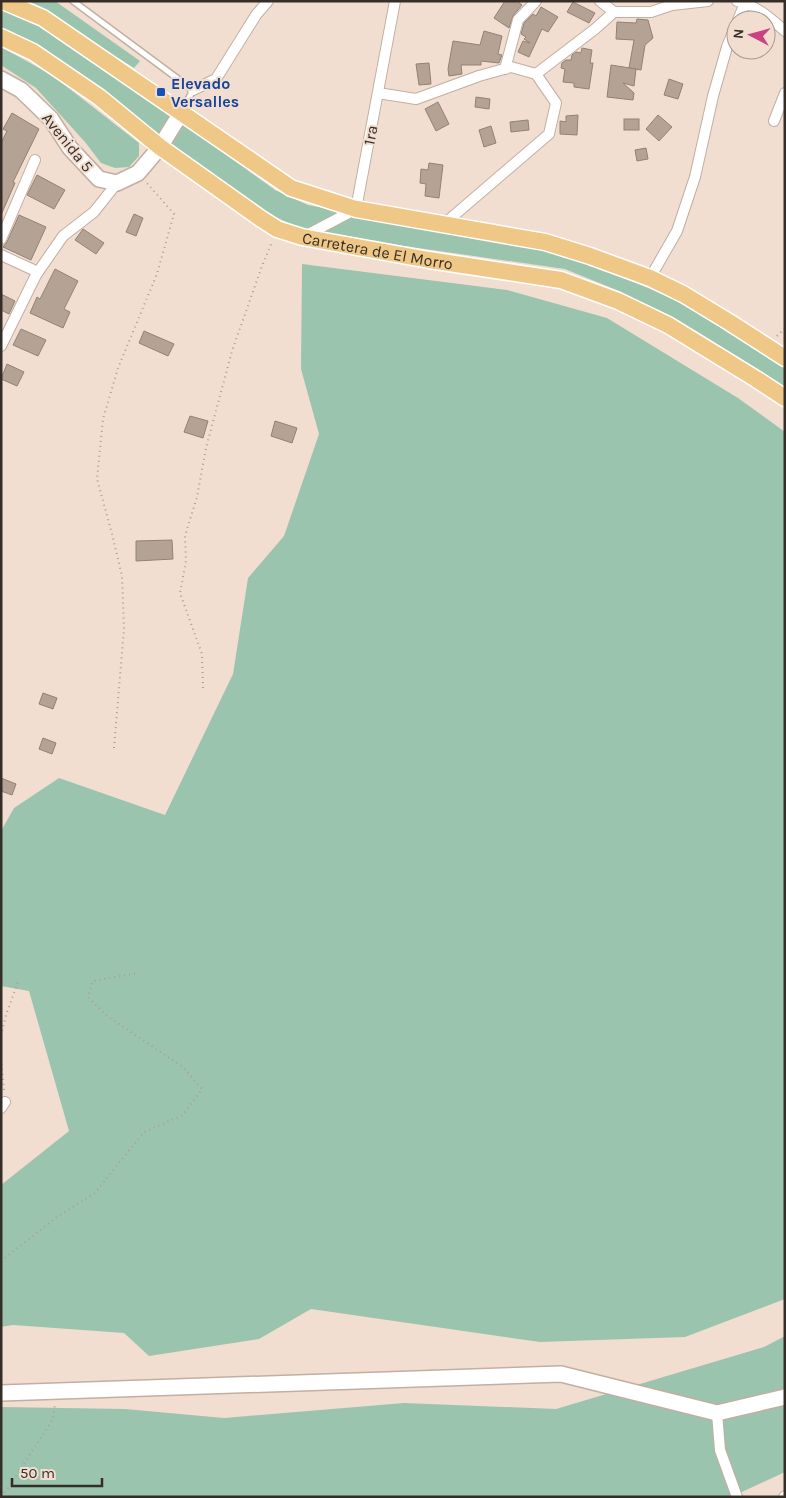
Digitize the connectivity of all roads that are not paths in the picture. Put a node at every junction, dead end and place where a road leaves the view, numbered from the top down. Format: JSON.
{"nodes":[{"id":1,"x":3,"y":1,"type":"edge"},
{"id":2,"x":73,"y":1,"type":"edge"},
{"id":3,"x":268,"y":1,"type":"edge"},
{"id":4,"x":394,"y":1,"type":"edge"},
{"id":5,"x":536,"y":1,"type":"edge"},
{"id":6,"x":600,"y":1,"type":"edge"},
{"id":7,"x":708,"y":1,"type":"edge"},
{"id":8,"x":743,"y":2,"type":"edge"},
{"id":9,"x":614,"y":12,"type":"junction"},
{"id":10,"x":785,"y":32,"type":"edge"},
{"id":11,"x":1,"y":37,"type":"edge"},
{"id":12,"x":726,"y":50,"type":"edge"},
{"id":13,"x":506,"y":69,"type":"junction"},
{"id":14,"x":536,"y":74,"type":"junction"},
{"id":15,"x":1,"y":79,"type":"edge"},
{"id":16,"x":193,"y":90,"type":"junction"},
{"id":17,"x":378,"y":93,"type":"junction"},
{"id":18,"x":785,"y":93,"type":"edge"},
{"id":19,"x":181,"y":113,"type":"junction"},
{"id":20,"x":774,"y":121,"type":"dead end"},
{"id":21,"x":160,"y":147,"type":"junction"},
{"id":22,"x":35,"y":160,"type":"dead end"},
{"id":23,"x":118,"y":183,"type":"junction"},
{"id":24,"x":356,"y":209,"type":"junction"},
{"id":25,"x":444,"y":224,"type":"junction"},
{"id":26,"x":302,"y":237,"type":"junction"},
{"id":27,"x":1,"y":239,"type":"edge"},
{"id":28,"x":1,"y":255,"type":"edge"},
{"id":29,"x":38,"y":272,"type":"junction"},
{"id":30,"x":650,"y":278,"type":"junction"},
{"id":31,"x":1,"y":346,"type":"edge"},
{"id":32,"x":785,"y":358,"type":"edge"},
{"id":33,"x":785,"y":398,"type":"edge"},
{"id":34,"x":1,"y":1393,"type":"edge"},
{"id":35,"x":785,"y":1397,"type":"edge"},
{"id":36,"x":717,"y":1413,"type":"junction"},
{"id":37,"x":738,"y":1497,"type":"edge"}],
"edges":[{"from":1,"to":19,"type":"main road"},
{"from":2,"to":16,"type":"lane"},
{"from":3,"to":16,"type":"street"},
{"from":4,"to":17,"type":"street","name":"1ra"},
{"from":5,"to":13,"type":"street"},
{"from":6,"to":9,"type":"street"},
{"from":7,"to":9,"type":"street"},
{"from":8,"to":10,"type":"street"},
{"from":9,"to":14,"type":"street"},
{"from":11,"to":21,"type":"main road","name":"Carretera de El Morro"},
{"from":12,"to":30,"type":"street"},
{"from":13,"to":14,"type":"street"},
{"from":13,"to":17,"type":"street"},
{"from":14,"to":25,"type":"street"},
{"from":15,"to":23,"type":"main road","name":"Avenida 5"},
{"from":16,"to":19,"type":"lane"},
{"from":17,"to":24,"type":"street","name":"1ra"},
{"from":18,"to":20,"type":"street"},
{"from":19,"to":21,"type":"main road"},
{"from":19,"to":24,"type":"main road"},
{"from":21,"to":23,"type":"main road"},
{"from":21,"to":26,"type":"main road","name":"Carretera de El Morro"},
{"from":22,"to":27,"type":"street"},
{"from":23,"to":29,"type":"street"},
{"from":24,"to":25,"type":"main road"},
{"from":24,"to":26,"type":"street"},
{"from":25,"to":30,"type":"main road"},
{"from":26,"to":33,"type":"main road","name":"Carretera de El Morro"},
{"from":28,"to":29,"type":"street"},
{"from":29,"to":31,"type":"street"},
{"from":30,"to":32,"type":"main road"},
{"from":34,"to":36,"type":"main road"},
{"from":35,"to":36,"type":"main road"},
{"from":36,"to":37,"type":"street"}]}
